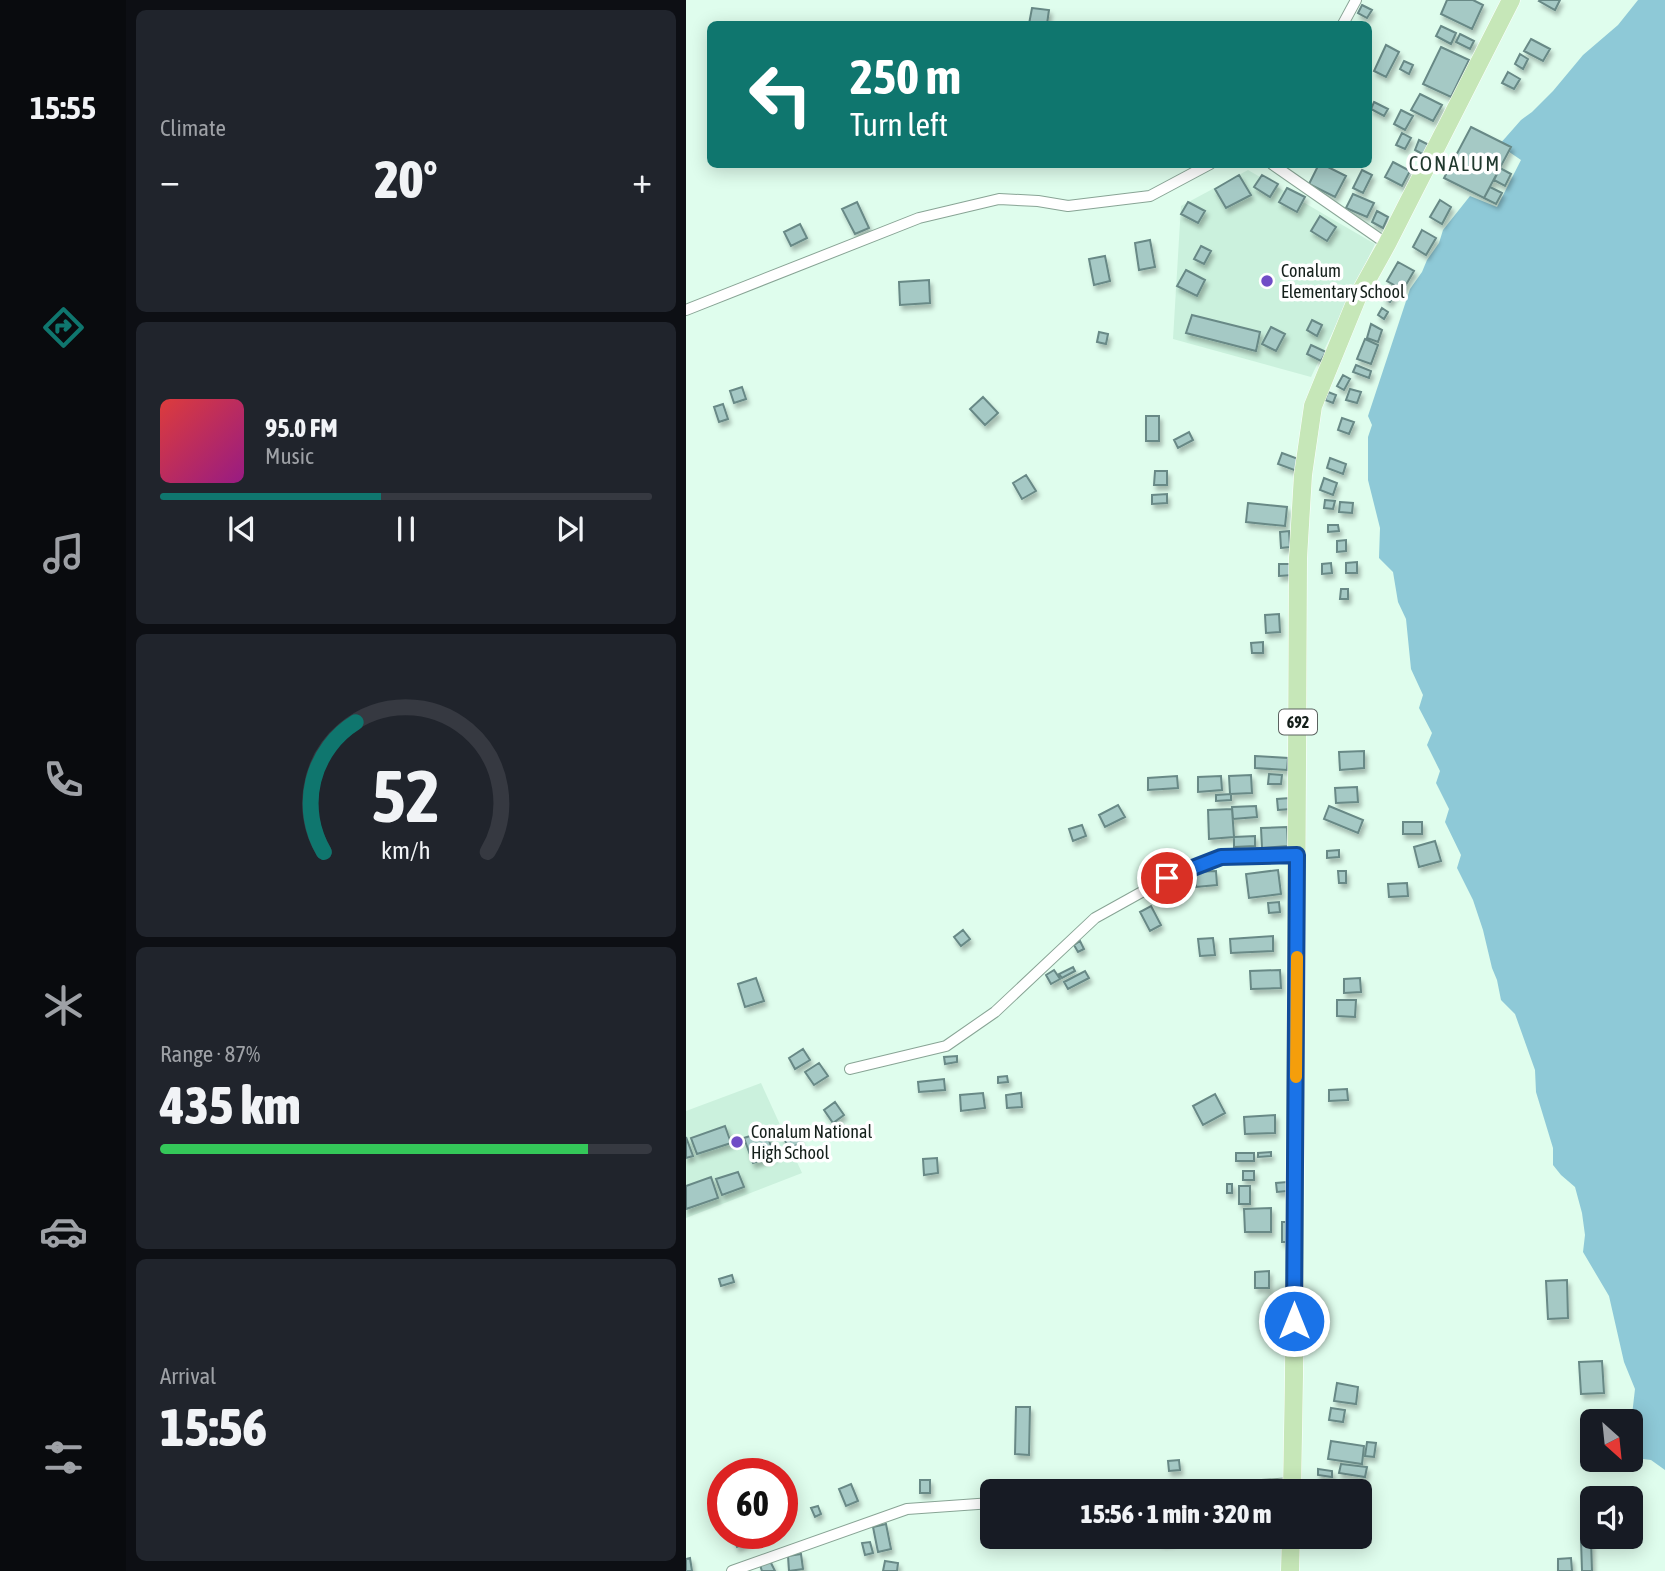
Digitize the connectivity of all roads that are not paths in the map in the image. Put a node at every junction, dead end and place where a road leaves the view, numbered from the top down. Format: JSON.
{"nodes":[{"id":1,"x":1356,"y":0,"type":"edge"},
{"id":2,"x":1511,"y":0,"type":"edge"},
{"id":3,"x":1345,"y":21,"type":"edge"},
{"id":4,"x":1202,"y":168,"type":"edge"},
{"id":5,"x":1278,"y":168,"type":"edge"},
{"id":6,"x":1387,"y":244,"type":"junction"},
{"id":7,"x":686,"y":310,"type":"edge"},
{"id":8,"x":1297,"y":855,"type":"junction"},
{"id":9,"x":850,"y":1069,"type":"dead end"},
{"id":10,"x":1292,"y":1479,"type":"edge"},
{"id":11,"x":980,"y":1504,"type":"edge"},
{"id":12,"x":1291,"y":1549,"type":"edge"},
{"id":13,"x":732,"y":1571,"type":"edge"},
{"id":14,"x":1290,"y":1571,"type":"edge"}],
"edges":[{"from":1,"to":3,"type":"street"},
{"from":2,"to":6,"type":"main road","number":"692"},
{"from":4,"to":7,"type":"street"},
{"from":5,"to":6,"type":"street"},
{"from":6,"to":8,"type":"main road","number":"692"},
{"from":8,"to":9,"type":"street"},
{"from":8,"to":10,"type":"main road","number":"692"},
{"from":11,"to":13,"type":"street"},
{"from":12,"to":14,"type":"main road"}]}
